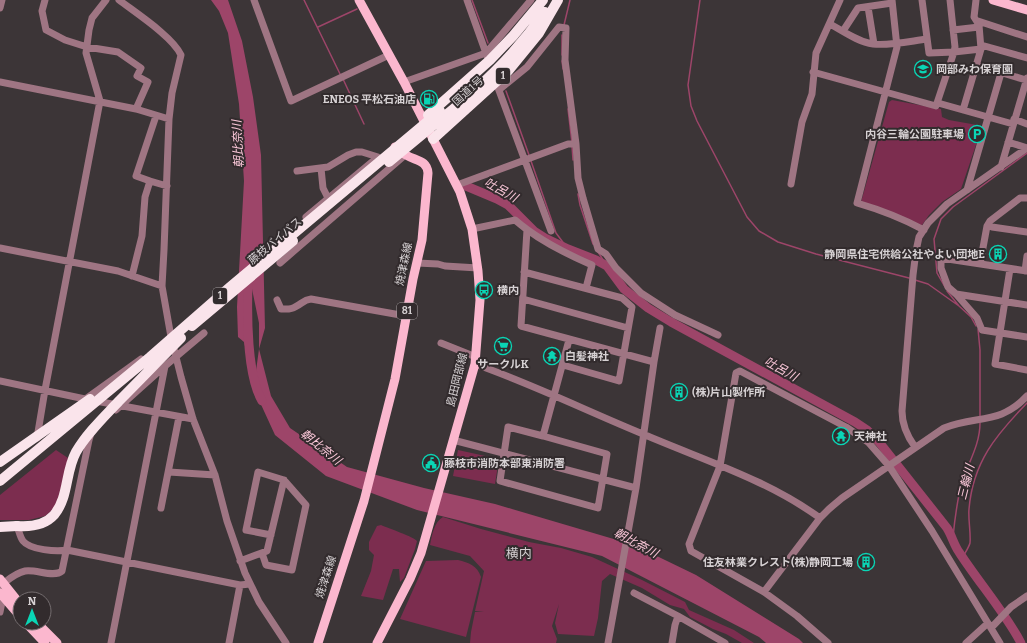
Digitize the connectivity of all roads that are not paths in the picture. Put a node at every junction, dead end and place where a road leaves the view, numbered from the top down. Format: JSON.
{"nodes":[{"id":1,"x":2,"y":0,"type":"edge"},
{"id":2,"x":45,"y":0,"type":"edge"},
{"id":3,"x":106,"y":0,"type":"edge"},
{"id":4,"x":119,"y":0,"type":"edge"},
{"id":5,"x":254,"y":0,"type":"edge"},
{"id":6,"x":359,"y":0,"type":"edge"},
{"id":7,"x":467,"y":0,"type":"edge"},
{"id":8,"x":531,"y":0,"type":"edge"},
{"id":9,"x":544,"y":0,"type":"edge"},
{"id":10,"x":553,"y":0,"type":"edge"},
{"id":11,"x":558,"y":0,"type":"edge"},
{"id":12,"x":840,"y":0,"type":"edge"},
{"id":13,"x":922,"y":0,"type":"edge"},
{"id":14,"x":950,"y":0,"type":"edge"},
{"id":15,"x":976,"y":0,"type":"edge"},
{"id":16,"x":993,"y":0,"type":"edge"},
{"id":17,"x":892,"y":2,"type":"edge"},
{"id":18,"x":868,"y":7,"type":"junction"},
{"id":19,"x":0,"y":8,"type":"edge"},
{"id":20,"x":1027,"y":10,"type":"edge"},
{"id":21,"x":830,"y":24,"type":"junction"},
{"id":22,"x":978,"y":24,"type":"junction"},
{"id":23,"x":953,"y":30,"type":"junction"},
{"id":24,"x":843,"y":31,"type":"junction"},
{"id":25,"x":1027,"y":37,"type":"edge"},
{"id":26,"x":927,"y":39,"type":"junction"},
{"id":27,"x":898,"y":43,"type":"junction"},
{"id":28,"x":874,"y":44,"type":"junction"},
{"id":29,"x":87,"y":47,"type":"junction"},
{"id":30,"x":981,"y":47,"type":"junction"},
{"id":31,"x":954,"y":52,"type":"junction"},
{"id":32,"x":389,"y":55,"type":"junction"},
{"id":33,"x":487,"y":56,"type":"junction"},
{"id":34,"x":1027,"y":58,"type":"edge"},
{"id":35,"x":976,"y":65,"type":"junction"},
{"id":36,"x":813,"y":72,"type":"junction"},
{"id":37,"x":1001,"y":73,"type":"junction"},
{"id":38,"x":1027,"y":79,"type":"edge"},
{"id":39,"x":0,"y":82,"type":"edge"},
{"id":40,"x":404,"y":82,"type":"junction"},
{"id":41,"x":886,"y":92,"type":"junction"},
{"id":42,"x":1024,"y":98,"type":"edge"},
{"id":43,"x":100,"y":101,"type":"junction"},
{"id":44,"x":938,"y":103,"type":"junction"},
{"id":45,"x":136,"y":108,"type":"junction"},
{"id":46,"x":963,"y":110,"type":"junction"},
{"id":47,"x":156,"y":116,"type":"junction"},
{"id":48,"x":988,"y":117,"type":"junction"},
{"id":49,"x":169,"y":119,"type":"junction"},
{"id":50,"x":423,"y":119,"type":"junction"},
{"id":51,"x":1014,"y":122,"type":"junction"},
{"id":52,"x":1027,"y":124,"type":"edge"},
{"id":53,"x":433,"y":139,"type":"junction"},
{"id":54,"x":1008,"y":142,"type":"junction"},
{"id":55,"x":572,"y":144,"type":"junction"},
{"id":56,"x":393,"y":145,"type":"junction"},
{"id":57,"x":1027,"y":148,"type":"edge"},
{"id":58,"x":406,"y":155,"type":"junction"},
{"id":59,"x":378,"y":156,"type":"junction"},
{"id":60,"x":526,"y":161,"type":"junction"},
{"id":61,"x":1001,"y":167,"type":"junction"},
{"id":62,"x":321,"y":168,"type":"junction"},
{"id":63,"x":297,"y":171,"type":"dead end"},
{"id":64,"x":150,"y":182,"type":"junction"},
{"id":65,"x":790,"y":184,"type":"dead end"},
{"id":66,"x":167,"y":186,"type":"junction"},
{"id":67,"x":458,"y":188,"type":"junction"},
{"id":68,"x":967,"y":190,"type":"junction"},
{"id":69,"x":328,"y":198,"type":"junction"},
{"id":70,"x":1027,"y":198,"type":"edge"},
{"id":71,"x":992,"y":227,"type":"dead end"},
{"id":72,"x":472,"y":229,"type":"junction"},
{"id":73,"x":527,"y":230,"type":"junction"},
{"id":74,"x":924,"y":230,"type":"junction"},
{"id":75,"x":551,"y":231,"type":"dead end"},
{"id":76,"x":1027,"y":232,"type":"edge"},
{"id":77,"x":0,"y":248,"type":"edge"},
{"id":78,"x":1019,"y":254,"type":"dead end"},
{"id":79,"x":1027,"y":256,"type":"edge"},
{"id":80,"x":69,"y":262,"type":"junction"},
{"id":81,"x":280,"y":263,"type":"dead end"},
{"id":82,"x":417,"y":263,"type":"junction"},
{"id":83,"x":980,"y":264,"type":"junction"},
{"id":84,"x":478,"y":268,"type":"junction"},
{"id":85,"x":1010,"y":269,"type":"junction"},
{"id":86,"x":1026,"y":271,"type":"edge"},
{"id":87,"x":524,"y":272,"type":"junction"},
{"id":88,"x":132,"y":276,"type":"junction"},
{"id":89,"x":162,"y":286,"type":"junction"},
{"id":90,"x":586,"y":288,"type":"junction"},
{"id":91,"x":956,"y":294,"type":"junction"},
{"id":92,"x":523,"y":299,"type":"junction"},
{"id":93,"x":277,"y":300,"type":"dead end"},
{"id":94,"x":1005,"y":301,"type":"junction"},
{"id":95,"x":1027,"y":305,"type":"edge"},
{"id":96,"x":406,"y":316,"type":"junction"},
{"id":97,"x":191,"y":328,"type":"junction"},
{"id":98,"x":628,"y":328,"type":"junction"},
{"id":99,"x":660,"y":328,"type":"dead end"},
{"id":100,"x":204,"y":333,"type":"dead end"},
{"id":101,"x":1000,"y":333,"type":"junction"},
{"id":102,"x":718,"y":335,"type":"dead end"},
{"id":103,"x":171,"y":337,"type":"junction"},
{"id":104,"x":1027,"y":337,"type":"edge"},
{"id":105,"x":569,"y":340,"type":"junction"},
{"id":106,"x":441,"y":343,"type":"dead end"},
{"id":107,"x":624,"y":354,"type":"junction"},
{"id":108,"x":150,"y":357,"type":"junction"},
{"id":109,"x":175,"y":357,"type":"junction"},
{"id":110,"x":476,"y":360,"type":"junction"},
{"id":111,"x":654,"y":362,"type":"junction"},
{"id":112,"x":165,"y":366,"type":"junction"},
{"id":113,"x":563,"y":366,"type":"junction"},
{"id":114,"x":1027,"y":370,"type":"edge"},
{"id":115,"x":0,"y":381,"type":"edge"},
{"id":116,"x":45,"y":390,"type":"junction"},
{"id":117,"x":555,"y":395,"type":"junction"},
{"id":118,"x":1027,"y":396,"type":"edge"},
{"id":119,"x":85,"y":399,"type":"junction"},
{"id":120,"x":122,"y":405,"type":"junction"},
{"id":121,"x":156,"y":412,"type":"junction"},
{"id":122,"x":179,"y":417,"type":"junction"},
{"id":123,"x":193,"y":419,"type":"junction"},
{"id":124,"x":643,"y":434,"type":"junction"},
{"id":125,"x":543,"y":436,"type":"junction"},
{"id":126,"x":37,"y":440,"type":"junction"},
{"id":127,"x":453,"y":440,"type":"junction"},
{"id":128,"x":915,"y":447,"type":"junction"},
{"id":129,"x":504,"y":454,"type":"junction"},
{"id":130,"x":0,"y":462,"type":"edge"},
{"id":131,"x":720,"y":465,"type":"junction"},
{"id":132,"x":889,"y":466,"type":"junction"},
{"id":133,"x":0,"y":467,"type":"edge"},
{"id":134,"x":169,"y":472,"type":"junction"},
{"id":135,"x":215,"y":475,"type":"junction"},
{"id":136,"x":284,"y":480,"type":"junction"},
{"id":137,"x":603,"y":480,"type":"junction"},
{"id":138,"x":0,"y":481,"type":"edge"},
{"id":139,"x":636,"y":488,"type":"junction"},
{"id":140,"x":0,"y":489,"type":"edge"},
{"id":141,"x":161,"y":508,"type":"dead end"},
{"id":142,"x":820,"y":518,"type":"junction"},
{"id":143,"x":17,"y":526,"type":"junction"},
{"id":144,"x":0,"y":527,"type":"edge"},
{"id":145,"x":271,"y":535,"type":"junction"},
{"id":146,"x":67,"y":550,"type":"junction"},
{"id":147,"x":262,"y":553,"type":"junction"},
{"id":148,"x":240,"y":561,"type":"junction"},
{"id":149,"x":127,"y":562,"type":"junction"},
{"id":150,"x":1,"y":583,"type":"edge"},
{"id":151,"x":240,"y":584,"type":"junction"},
{"id":152,"x":250,"y":584,"type":"junction"},
{"id":153,"x":764,"y":592,"type":"junction"},
{"id":154,"x":634,"y":593,"type":"dead end"},
{"id":155,"x":1,"y":595,"type":"edge"},
{"id":156,"x":12,"y":595,"type":"edge"},
{"id":157,"x":1027,"y":596,"type":"edge"},
{"id":158,"x":12,"y":607,"type":"edge"},
{"id":159,"x":0,"y":612,"type":"edge"},
{"id":160,"x":678,"y":616,"type":"junction"},
{"id":161,"x":990,"y":625,"type":"junction"},
{"id":162,"x":34,"y":631,"type":"edge"},
{"id":163,"x":45,"y":631,"type":"edge"},
{"id":164,"x":45,"y":643,"type":"edge"},
{"id":165,"x":57,"y":643,"type":"edge"},
{"id":166,"x":111,"y":643,"type":"edge"},
{"id":167,"x":229,"y":643,"type":"edge"},
{"id":168,"x":286,"y":643,"type":"edge"},
{"id":169,"x":318,"y":643,"type":"edge"},
{"id":170,"x":377,"y":643,"type":"edge"},
{"id":171,"x":608,"y":643,"type":"edge"},
{"id":172,"x":672,"y":643,"type":"edge"},
{"id":173,"x":725,"y":643,"type":"edge"},
{"id":174,"x":828,"y":643,"type":"edge"},
{"id":175,"x":966,"y":643,"type":"edge"},
{"id":176,"x":1000,"y":643,"type":"edge"}],
"edges":[{"from":1,"to":19,"type":"street"},
{"from":2,"to":29,"type":"street"},
{"from":3,"to":29,"type":"street"},
{"from":4,"to":49,"type":"street"},
{"from":5,"to":32,"type":"street"},
{"from":6,"to":32,"type":"main road"},
{"from":7,"to":33,"type":"street"},
{"from":8,"to":33,"type":"street"},
{"from":9,"to":50,"type":"highway","name":"国道1号","number":"1"},
{"from":9,"to":108,"type":"highway","name":"藤枝バイパス","number":"1","bridge":true},
{"from":10,"to":97,"type":"highway","name":"藤枝バイパス","number":"1","bridge":true},
{"from":11,"to":53,"type":"highway","name":"国道1号","number":"1"},
{"from":12,"to":21,"type":"street"},
{"from":13,"to":26,"type":"street"},
{"from":14,"to":23,"type":"street"},
{"from":15,"to":22,"type":"street"},
{"from":16,"to":20,"type":"main road"},
{"from":17,"to":18,"type":"street"},
{"from":17,"to":27,"type":"street"},
{"from":18,"to":24,"type":"street"},
{"from":18,"to":28,"type":"street"},
{"from":21,"to":24,"type":"street"},
{"from":21,"to":36,"type":"street"},
{"from":22,"to":23,"type":"street"},
{"from":22,"to":25,"type":"street"},
{"from":22,"to":30,"type":"street"},
{"from":23,"to":31,"type":"street"},
{"from":24,"to":28,"type":"street"},
{"from":26,"to":27,"type":"street"},
{"from":26,"to":31,"type":"street"},
{"from":27,"to":28,"type":"street"},
{"from":27,"to":41,"type":"street"},
{"from":29,"to":43,"type":"street"},
{"from":29,"to":45,"type":"street"},
{"from":30,"to":31,"type":"street"},
{"from":30,"to":34,"type":"street"},
{"from":30,"to":35,"type":"street"},
{"from":31,"to":44,"type":"street"},
{"from":32,"to":40,"type":"main road"},
{"from":33,"to":40,"type":"street"},
{"from":35,"to":37,"type":"street"},
{"from":35,"to":46,"type":"street"},
{"from":36,"to":41,"type":"street"},
{"from":36,"to":65,"type":"street"},
{"from":37,"to":38,"type":"street"},
{"from":37,"to":48,"type":"street"},
{"from":38,"to":42,"type":"street"},
{"from":39,"to":43,"type":"street"},
{"from":40,"to":50,"type":"main road"},
{"from":41,"to":44,"type":"street"},
{"from":41,"to":74,"type":"street"},
{"from":42,"to":51,"type":"street"},
{"from":43,"to":45,"type":"street"},
{"from":43,"to":80,"type":"street"},
{"from":44,"to":46,"type":"street"},
{"from":45,"to":47,"type":"street"},
{"from":46,"to":48,"type":"street"},
{"from":47,"to":49,"type":"street"},
{"from":47,"to":64,"type":"street"},
{"from":48,"to":51,"type":"street"},
{"from":48,"to":68,"type":"street"},
{"from":49,"to":66,"type":"street"},
{"from":50,"to":53,"type":"main road","name":"島田岡部線"},
{"from":50,"to":56,"type":"main road"},
{"from":51,"to":52,"type":"street"},
{"from":51,"to":54,"type":"street"},
{"from":53,"to":67,"type":"main road","name":"島田岡部線"},
{"from":54,"to":57,"type":"street"},
{"from":54,"to":61,"type":"street"},
{"from":55,"to":60,"type":"street"},
{"from":55,"to":60,"type":"street"},
{"from":55,"to":102,"type":"street"},
{"from":56,"to":58,"type":"main road","name":"焼津森線","number":"81"},
{"from":56,"to":59,"type":"street"},
{"from":57,"to":61,"type":"street"},
{"from":58,"to":81,"type":"street"},
{"from":58,"to":82,"type":"main road","name":"焼津森線","number":"81"},
{"from":59,"to":62,"type":"street"},
{"from":59,"to":69,"type":"street"},
{"from":60,"to":67,"type":"street"},
{"from":60,"to":75,"type":"street"},
{"from":61,"to":68,"type":"street"},
{"from":62,"to":63,"type":"street"},
{"from":62,"to":69,"type":"street"},
{"from":64,"to":66,"type":"street"},
{"from":64,"to":88,"type":"street"},
{"from":66,"to":89,"type":"street"},
{"from":67,"to":72,"type":"main road","name":"島田岡部線"},
{"from":68,"to":74,"type":"street"},
{"from":69,"to":103,"type":"street","bridge":true},
{"from":70,"to":83,"type":"street"},
{"from":71,"to":76,"type":"street"},
{"from":72,"to":73,"type":"street"},
{"from":72,"to":84,"type":"main road","name":"島田岡部線"},
{"from":73,"to":87,"type":"street"},
{"from":73,"to":90,"type":"street"},
{"from":74,"to":128,"type":"street"},
{"from":77,"to":80,"type":"street"},
{"from":78,"to":79,"type":"street"},
{"from":79,"to":86,"type":"street"},
{"from":80,"to":88,"type":"street"},
{"from":80,"to":116,"type":"street"},
{"from":82,"to":84,"type":"street"},
{"from":82,"to":96,"type":"main road","name":"焼津森線","number":"81"},
{"from":83,"to":85,"type":"street"},
{"from":83,"to":91,"type":"street"},
{"from":84,"to":110,"type":"main road","name":"島田岡部線"},
{"from":85,"to":86,"type":"street"},
{"from":85,"to":94,"type":"street"},
{"from":87,"to":90,"type":"street"},
{"from":87,"to":92,"type":"street"},
{"from":88,"to":89,"type":"street"},
{"from":89,"to":103,"type":"street"},
{"from":90,"to":98,"type":"street"},
{"from":91,"to":94,"type":"street"},
{"from":91,"to":101,"type":"street"},
{"from":92,"to":98,"type":"street"},
{"from":92,"to":105,"type":"street"},
{"from":93,"to":96,"type":"street"},
{"from":94,"to":95,"type":"street"},
{"from":94,"to":101,"type":"street"},
{"from":96,"to":169,"type":"main road","name":"焼津森線","number":"81"},
{"from":97,"to":140,"type":"highway","name":"藤枝バイパス","number":"1","bridge":true},
{"from":97,"to":143,"type":"highway","bridge":true},
{"from":98,"to":107,"type":"street"},
{"from":99,"to":111,"type":"street"},
{"from":100,"to":109,"type":"street"},
{"from":101,"to":104,"type":"street"},
{"from":101,"to":114,"type":"street"},
{"from":103,"to":109,"type":"street"},
{"from":103,"to":119,"type":"street"},
{"from":105,"to":107,"type":"street"},
{"from":105,"to":113,"type":"street"},
{"from":106,"to":110,"type":"street"},
{"from":107,"to":111,"type":"street"},
{"from":107,"to":113,"type":"street"},
{"from":108,"to":130,"type":"highway","number":"1","bridge":true},
{"from":108,"to":138,"type":"highway","name":"藤枝バイパス","number":"1","bridge":true},
{"from":109,"to":112,"type":"street"},
{"from":109,"to":123,"type":"street"},
{"from":110,"to":117,"type":"street"},
{"from":110,"to":127,"type":"main road","name":"島田岡部線"},
{"from":111,"to":124,"type":"street"},
{"from":112,"to":120,"type":"street"},
{"from":112,"to":121,"type":"street"},
{"from":113,"to":117,"type":"street"},
{"from":115,"to":116,"type":"street"},
{"from":116,"to":119,"type":"street"},
{"from":116,"to":126,"type":"street"},
{"from":117,"to":124,"type":"street"},
{"from":117,"to":125,"type":"street"},
{"from":118,"to":128,"type":"street"},
{"from":119,"to":120,"type":"street"},
{"from":119,"to":126,"type":"street"},
{"from":120,"to":121,"type":"street"},
{"from":120,"to":146,"type":"street"},
{"from":121,"to":122,"type":"street"},
{"from":121,"to":149,"type":"street"},
{"from":122,"to":123,"type":"street"},
{"from":122,"to":134,"type":"street"},
{"from":123,"to":135,"type":"street"},
{"from":124,"to":131,"type":"street"},
{"from":124,"to":139,"type":"street"},
{"from":125,"to":129,"type":"street"},
{"from":125,"to":137,"type":"street"},
{"from":126,"to":133,"type":"street"},
{"from":127,"to":129,"type":"street"},
{"from":127,"to":170,"type":"main road","name":"島田岡部線"},
{"from":128,"to":132,"type":"street"},
{"from":129,"to":137,"type":"street"},
{"from":129,"to":137,"type":"street"},
{"from":131,"to":132,"type":"street"},
{"from":131,"to":142,"type":"street"},
{"from":131,"to":153,"type":"street"},
{"from":132,"to":142,"type":"street"},
{"from":132,"to":161,"type":"street"},
{"from":134,"to":135,"type":"street"},
{"from":134,"to":141,"type":"street"},
{"from":135,"to":148,"type":"street"},
{"from":136,"to":145,"type":"street"},
{"from":136,"to":145,"type":"street"},
{"from":136,"to":147,"type":"street"},
{"from":137,"to":139,"type":"street"},
{"from":139,"to":171,"type":"street"},
{"from":142,"to":153,"type":"street"},
{"from":143,"to":144,"type":"highway"},
{"from":143,"to":146,"type":"street"},
{"from":145,"to":147,"type":"street"},
{"from":146,"to":149,"type":"street"},
{"from":146,"to":150,"type":"street"},
{"from":147,"to":148,"type":"street"},
{"from":148,"to":152,"type":"street"},
{"from":149,"to":151,"type":"street"},
{"from":149,"to":166,"type":"street"},
{"from":150,"to":156,"type":"main road"},
{"from":151,"to":152,"type":"street"},
{"from":151,"to":167,"type":"street"},
{"from":152,"to":168,"type":"street"},
{"from":153,"to":174,"type":"street"},
{"from":154,"to":160,"type":"street"},
{"from":155,"to":158,"type":"main road"},
{"from":155,"to":159,"type":"street"},
{"from":157,"to":161,"type":"street"},
{"from":160,"to":172,"type":"street"},
{"from":160,"to":173,"type":"street"},
{"from":161,"to":175,"type":"street"},
{"from":161,"to":176,"type":"street"},
{"from":162,"to":164,"type":"main road"},
{"from":163,"to":165,"type":"main road"}]}
